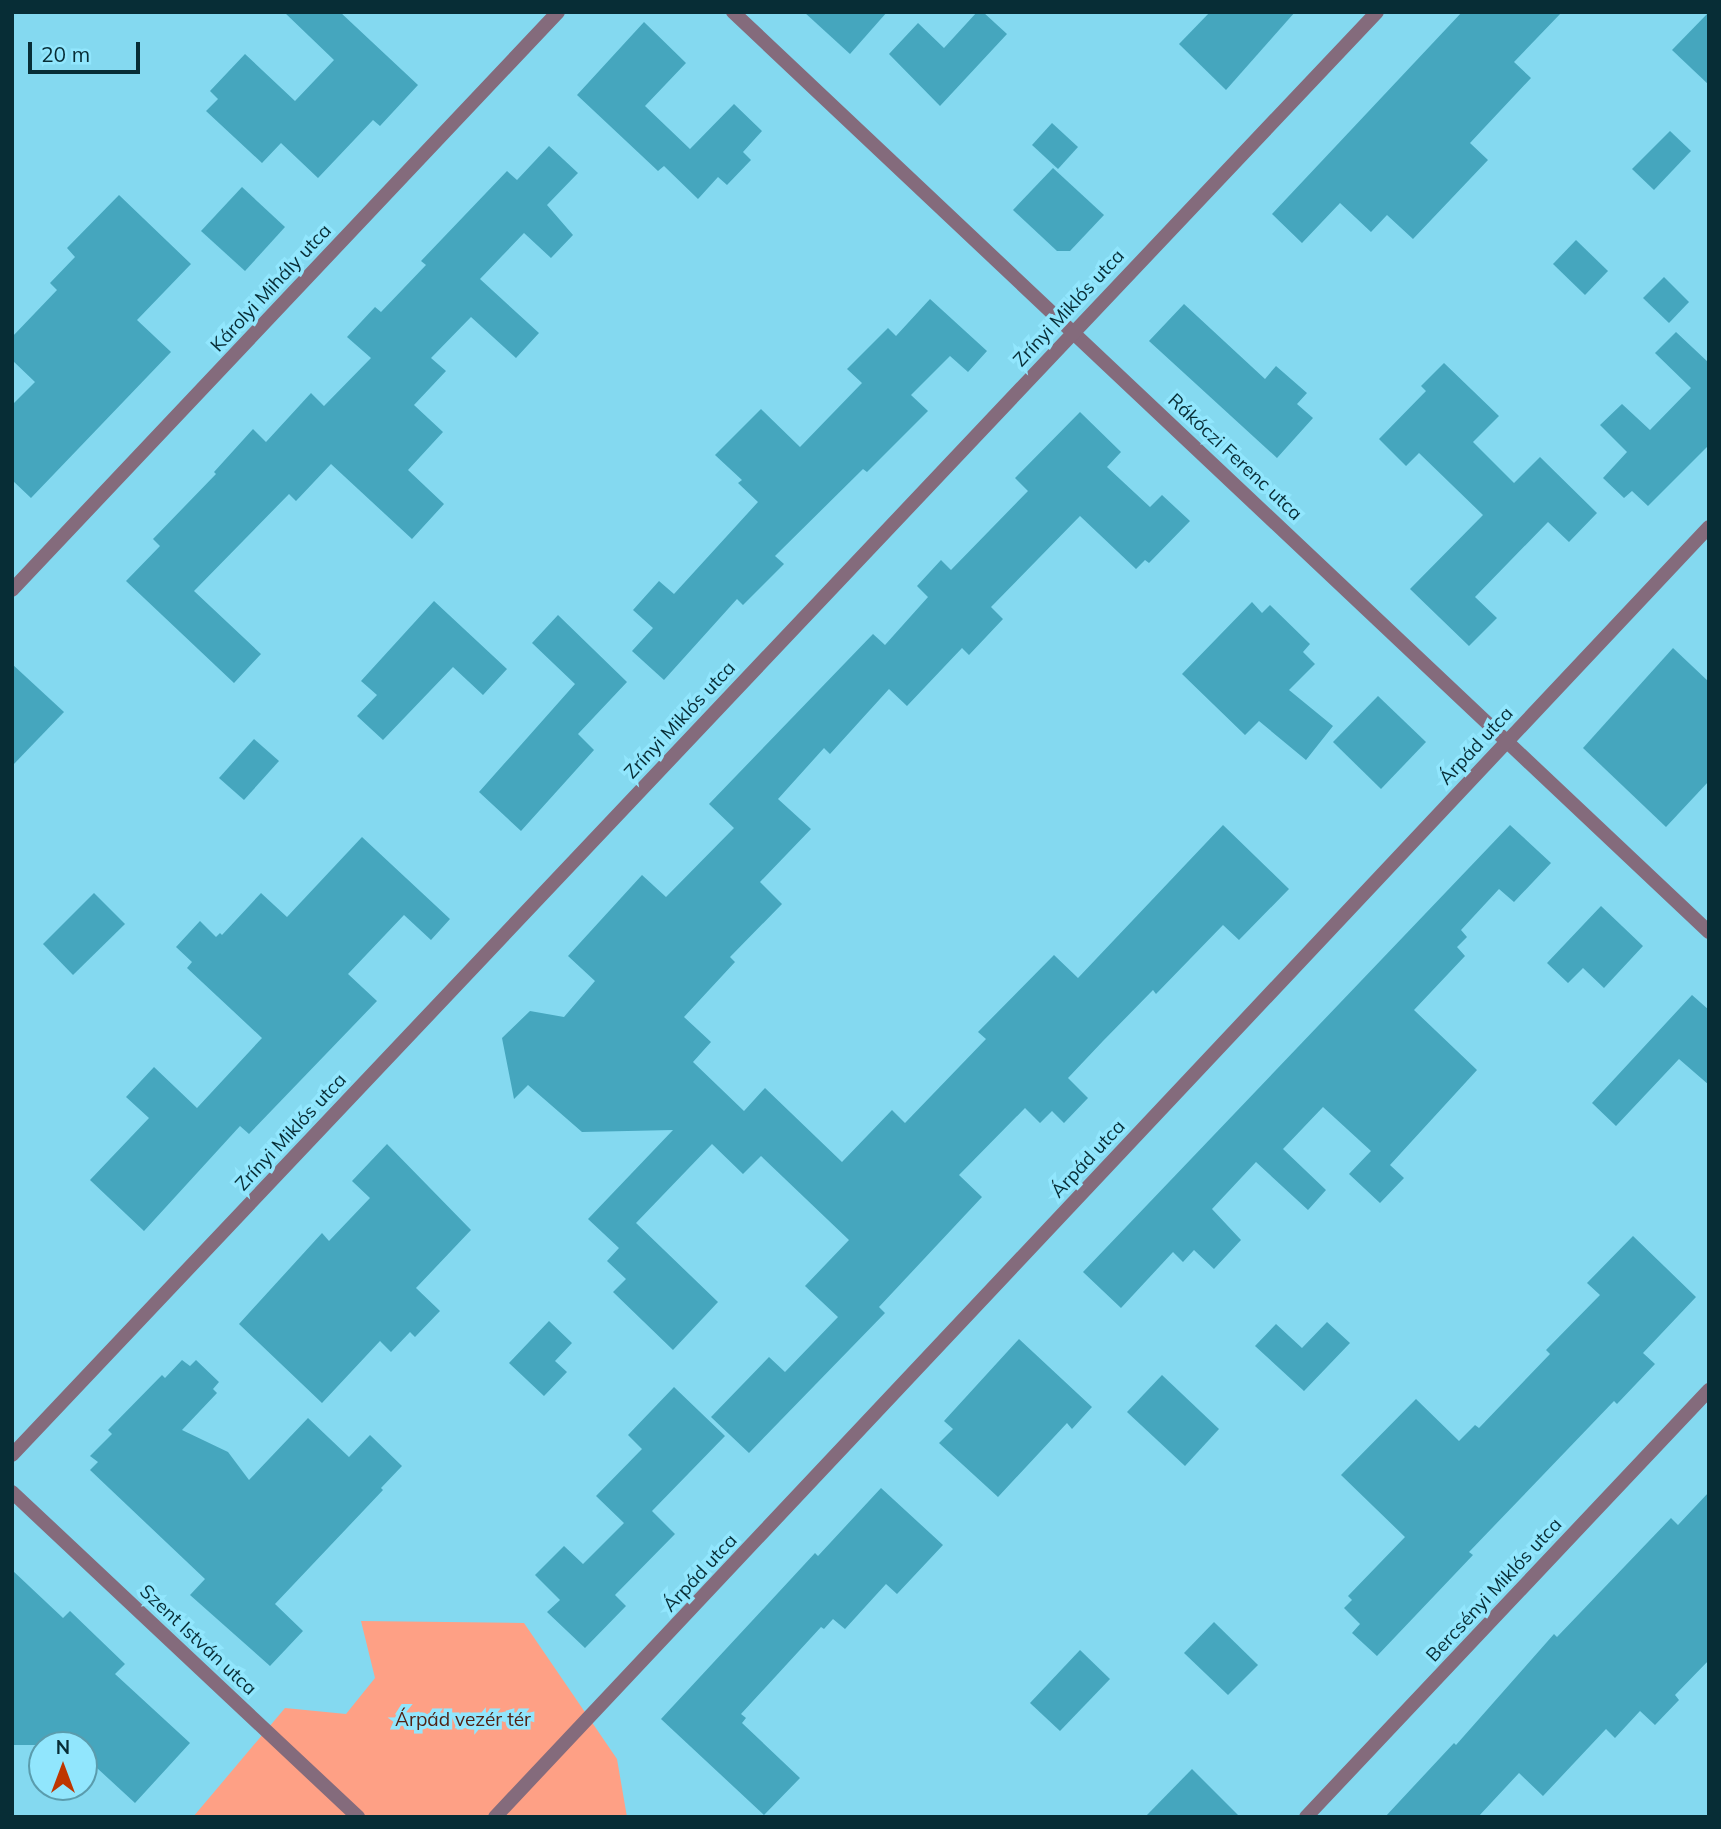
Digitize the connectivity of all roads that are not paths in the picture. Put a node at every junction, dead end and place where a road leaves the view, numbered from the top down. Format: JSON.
{"nodes":[{"id":1,"x":558,"y":12,"type":"edge"},
{"id":2,"x":733,"y":12,"type":"edge"},
{"id":3,"x":1377,"y":12,"type":"edge"},
{"id":4,"x":1074,"y":331,"type":"junction"},
{"id":5,"x":1709,"y":527,"type":"edge"},
{"id":6,"x":12,"y":590,"type":"edge"},
{"id":7,"x":1507,"y":741,"type":"junction"},
{"id":8,"x":1709,"y":932,"type":"edge"},
{"id":9,"x":1709,"y":1390,"type":"edge"},
{"id":10,"x":12,"y":1455,"type":"edge"},
{"id":11,"x":12,"y":1492,"type":"edge"},
{"id":12,"x":358,"y":1817,"type":"edge"},
{"id":13,"x":495,"y":1817,"type":"edge"},
{"id":14,"x":1306,"y":1817,"type":"edge"}],
"edges":[{"from":1,"to":6,"type":"street","name":"Károlyi Mihály utca"},
{"from":2,"to":4,"type":"street","name":"Rákóczi Ferenc utca"},
{"from":3,"to":4,"type":"street","name":"Zrínyi Miklós utca"},
{"from":4,"to":7,"type":"street","name":"Rákóczi Ferenc utca"},
{"from":4,"to":10,"type":"street","name":"Zrínyi Miklós utca"},
{"from":5,"to":7,"type":"street","name":"Árpád utca"},
{"from":7,"to":8,"type":"street","name":"Rákóczi Ferenc utca"},
{"from":7,"to":13,"type":"street","name":"Árpád utca"},
{"from":9,"to":14,"type":"street","name":"Bercsényi Miklós utca"},
{"from":11,"to":12,"type":"street","name":"Szent István utca"}]}
